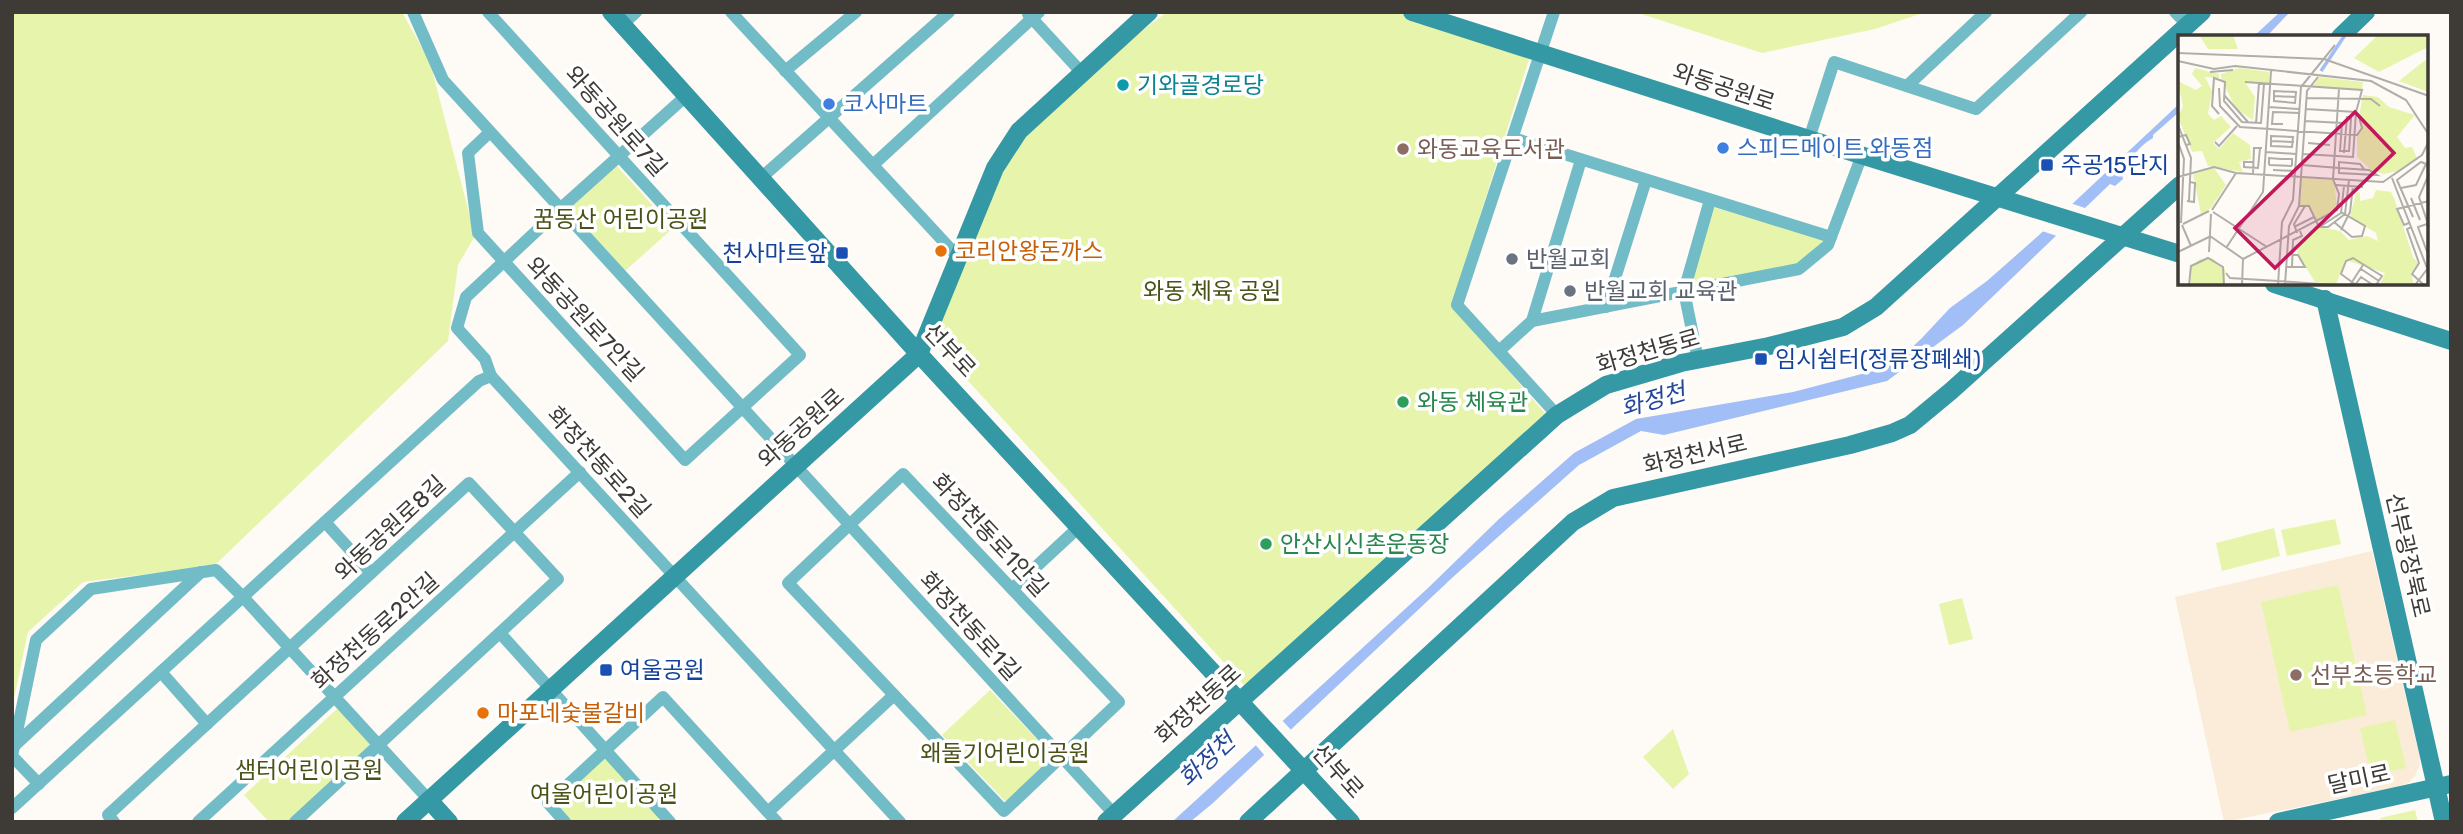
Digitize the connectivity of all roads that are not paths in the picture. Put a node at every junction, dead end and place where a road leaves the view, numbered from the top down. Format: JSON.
{"nodes":[{"id":1,"x":413,"y":12,"type":"edge"},
{"id":2,"x":488,"y":12,"type":"edge"},
{"id":3,"x":636,"y":12,"type":"edge"},
{"id":4,"x":731,"y":12,"type":"edge"},
{"id":5,"x":856,"y":12,"type":"edge"},
{"id":6,"x":949,"y":12,"type":"edge"},
{"id":7,"x":1149,"y":12,"type":"edge"},
{"id":8,"x":1412,"y":12,"type":"edge"},
{"id":9,"x":1554,"y":12,"type":"edge"},
{"id":10,"x":1986,"y":12,"type":"edge"},
{"id":11,"x":2081,"y":12,"type":"edge"},
{"id":12,"x":2202,"y":12,"type":"edge"},
{"id":13,"x":2367,"y":12,"type":"edge"},
{"id":14,"x":1032,"y":14,"type":"edge"},
{"id":15,"x":841,"y":17,"type":"edge"},
{"id":16,"x":617,"y":19,"type":"edge"},
{"id":17,"x":2181,"y":19,"type":"edge"},
{"id":18,"x":2342,"y":35,"type":"edge"},
{"id":19,"x":1541,"y":54,"type":"junction"},
{"id":20,"x":785,"y":71,"type":"junction"},
{"id":21,"x":1082,"y":73,"type":"junction"},
{"id":22,"x":1907,"y":86,"type":"junction"},
{"id":23,"x":686,"y":96,"type":"junction"},
{"id":24,"x":829,"y":118,"type":"junction"},
{"id":25,"x":489,"y":132,"type":"junction"},
{"id":26,"x":1513,"y":138,"type":"junction"},
{"id":27,"x":1809,"y":139,"type":"junction"},
{"id":28,"x":1862,"y":155,"type":"junction"},
{"id":29,"x":620,"y":156,"type":"junction"},
{"id":30,"x":1581,"y":160,"type":"junction"},
{"id":31,"x":873,"y":165,"type":"junction"},
{"id":32,"x":761,"y":178,"type":"junction"},
{"id":33,"x":1646,"y":180,"type":"junction"},
{"id":34,"x":2178,"y":186,"type":"edge"},
{"id":35,"x":1996,"y":198,"type":"junction"},
{"id":36,"x":1710,"y":200,"type":"junction"},
{"id":37,"x":560,"y":209,"type":"junction"},
{"id":38,"x":1831,"y":237,"type":"junction"},
{"id":39,"x":2123,"y":237,"type":"junction"},
{"id":40,"x":2178,"y":254,"type":"edge"},
{"id":41,"x":959,"y":258,"type":"junction"},
{"id":42,"x":503,"y":261,"type":"junction"},
{"id":43,"x":2277,"y":285,"type":"edge"},
{"id":44,"x":1684,"y":292,"type":"junction"},
{"id":45,"x":2325,"y":299,"type":"junction"},
{"id":46,"x":1606,"y":307,"type":"junction"},
{"id":47,"x":1532,"y":321,"type":"junction"},
{"id":48,"x":2451,"y":341,"type":"edge"},
{"id":49,"x":1499,"y":351,"type":"junction"},
{"id":50,"x":919,"y":354,"type":"junction"},
{"id":51,"x":1698,"y":360,"type":"junction"},
{"id":52,"x":492,"y":376,"type":"junction"},
{"id":53,"x":741,"y":408,"type":"junction"},
{"id":54,"x":1557,"y":415,"type":"junction"},
{"id":55,"x":795,"y":467,"type":"junction"},
{"id":56,"x":580,"y":472,"type":"junction"},
{"id":57,"x":325,"y":522,"type":"junction"},
{"id":58,"x":849,"y":525,"type":"junction"},
{"id":59,"x":1080,"y":526,"type":"junction"},
{"id":60,"x":514,"y":532,"type":"junction"},
{"id":61,"x":201,"y":572,"type":"junction"},
{"id":62,"x":371,"y":573,"type":"junction"},
{"id":63,"x":676,"y":577,"type":"junction"},
{"id":64,"x":1012,"y":589,"type":"junction"},
{"id":65,"x":243,"y":597,"type":"junction"},
{"id":66,"x":500,"y":633,"type":"junction"},
{"id":67,"x":290,"y":648,"type":"junction"},
{"id":68,"x":160,"y":672,"type":"junction"},
{"id":69,"x":552,"y":690,"type":"junction"},
{"id":70,"x":894,"y":695,"type":"junction"},
{"id":71,"x":335,"y":696,"type":"junction"},
{"id":72,"x":1240,"y":699,"type":"junction"},
{"id":73,"x":208,"y":724,"type":"junction"},
{"id":74,"x":379,"y":745,"type":"junction"},
{"id":75,"x":14,"y":746,"type":"edge"},
{"id":76,"x":606,"y":750,"type":"junction"},
{"id":77,"x":835,"y":751,"type":"junction"},
{"id":78,"x":1061,"y":757,"type":"junction"},
{"id":79,"x":1305,"y":771,"type":"junction"},
{"id":80,"x":38,"y":784,"type":"junction"},
{"id":81,"x":2443,"y":785,"type":"edge"},
{"id":82,"x":429,"y":800,"type":"junction"},
{"id":83,"x":12,"y":808,"type":"edge"},
{"id":84,"x":210,"y":811,"type":"junction"},
{"id":85,"x":768,"y":812,"type":"junction"},
{"id":86,"x":1110,"y":818,"type":"edge"},
{"id":87,"x":114,"y":822,"type":"edge"},
{"id":88,"x":198,"y":822,"type":"edge"},
{"id":89,"x":220,"y":822,"type":"edge"},
{"id":90,"x":295,"y":822,"type":"edge"},
{"id":91,"x":405,"y":822,"type":"edge"},
{"id":92,"x":449,"y":822,"type":"edge"},
{"id":93,"x":565,"y":822,"type":"edge"},
{"id":94,"x":670,"y":822,"type":"edge"},
{"id":95,"x":777,"y":822,"type":"edge"},
{"id":96,"x":900,"y":822,"type":"edge"},
{"id":97,"x":1248,"y":822,"type":"edge"},
{"id":98,"x":1351,"y":822,"type":"edge"},
{"id":99,"x":2278,"y":822,"type":"edge"},
{"id":100,"x":2444,"y":822,"type":"edge"}],
"edges":[{"from":1,"to":25,"type":"street"},
{"from":2,"to":29,"type":"street","name":"와동공원로7길"},
{"from":3,"to":16,"type":"street"},
{"from":4,"to":20,"type":"street"},
{"from":5,"to":15,"type":"street"},
{"from":6,"to":24,"type":"street"},
{"from":7,"to":21,"type":"street","name":"와동공원로"},
{"from":8,"to":19,"type":"street","name":"와동공원로"},
{"from":9,"to":19,"type":"street"},
{"from":10,"to":22,"type":"street"},
{"from":11,"to":22,"type":"street"},
{"from":12,"to":17,"type":"street","name":"화정천동로"},
{"from":13,"to":18,"type":"street"},
{"from":14,"to":21,"type":"street"},
{"from":14,"to":31,"type":"street"},
{"from":15,"to":20,"type":"street"},
{"from":16,"to":23,"type":"street","name":"선부로"},
{"from":17,"to":35,"type":"street","name":"화정천동로"},
{"from":19,"to":26,"type":"street"},
{"from":19,"to":27,"type":"street","name":"와동공원로"},
{"from":20,"to":24,"type":"street"},
{"from":21,"to":41,"type":"street","name":"와동공원로"},
{"from":22,"to":27,"type":"street"},
{"from":23,"to":29,"type":"street"},
{"from":23,"to":32,"type":"street","name":"선부로"},
{"from":24,"to":31,"type":"street"},
{"from":24,"to":32,"type":"street"},
{"from":25,"to":37,"type":"street"},
{"from":25,"to":42,"type":"street","name":"와동공원로7안길"},
{"from":26,"to":30,"type":"street"},
{"from":26,"to":49,"type":"street"},
{"from":27,"to":28,"type":"street","name":"와동공원로"},
{"from":28,"to":35,"type":"street","name":"와동공원로"},
{"from":28,"to":38,"type":"street"},
{"from":29,"to":37,"type":"street"},
{"from":29,"to":53,"type":"street","name":"와동공원로7길"},
{"from":30,"to":33,"type":"street"},
{"from":30,"to":47,"type":"street"},
{"from":31,"to":41,"type":"street"},
{"from":32,"to":50,"type":"street","name":"선부로"},
{"from":33,"to":36,"type":"street"},
{"from":33,"to":46,"type":"street"},
{"from":34,"to":39,"type":"street","name":"화정천서로"},
{"from":35,"to":39,"type":"street","name":"와동공원로"},
{"from":35,"to":51,"type":"street","name":"화정천동로"},
{"from":36,"to":38,"type":"street"},
{"from":36,"to":44,"type":"street"},
{"from":37,"to":42,"type":"street"},
{"from":37,"to":53,"type":"street"},
{"from":38,"to":44,"type":"street"},
{"from":39,"to":40,"type":"street"},
{"from":39,"to":79,"type":"street","name":"화정천서로"},
{"from":41,"to":50,"type":"street","name":"와동공원로"},
{"from":42,"to":52,"type":"street","name":"화정천동로2길"},
{"from":42,"to":53,"type":"street","name":"와동공원로7안길"},
{"from":43,"to":45,"type":"street"},
{"from":44,"to":46,"type":"street"},
{"from":44,"to":51,"type":"street"},
{"from":45,"to":48,"type":"street"},
{"from":45,"to":81,"type":"street","name":"선부광장북로"},
{"from":46,"to":47,"type":"street"},
{"from":47,"to":49,"type":"street"},
{"from":49,"to":54,"type":"street"},
{"from":50,"to":55,"type":"street","name":"와동공원로"},
{"from":50,"to":59,"type":"street","name":"선부로"},
{"from":51,"to":54,"type":"street","name":"화정천동로"},
{"from":52,"to":56,"type":"street","name":"화정천동로2길"},
{"from":52,"to":57,"type":"street"},
{"from":53,"to":55,"type":"street"},
{"from":54,"to":72,"type":"street","name":"화정천동로"},
{"from":55,"to":58,"type":"street","name":"화정천동로1길"},
{"from":55,"to":63,"type":"street","name":"와동공원로"},
{"from":56,"to":60,"type":"street","name":"화정천동로2안길"},
{"from":56,"to":63,"type":"street","name":"화정천동로2길"},
{"from":57,"to":62,"type":"street"},
{"from":57,"to":65,"type":"street"},
{"from":58,"to":64,"type":"street","name":"화정천동로1안길"},
{"from":58,"to":70,"type":"street","name":"화정천동로1안길"},
{"from":58,"to":78,"type":"street","name":"화정천동로1길"},
{"from":59,"to":64,"type":"street"},
{"from":59,"to":72,"type":"street","name":"선부로"},
{"from":60,"to":62,"type":"street","name":"와동공원로8길"},
{"from":60,"to":66,"type":"street","name":"와동공원로8길"},
{"from":60,"to":71,"type":"street","name":"화정천동로2안길"},
{"from":61,"to":65,"type":"street"},
{"from":61,"to":75,"type":"street"},
{"from":61,"to":75,"type":"street"},
{"from":62,"to":67,"type":"street","name":"와동공원로8길"},
{"from":63,"to":69,"type":"street","name":"와동공원로"},
{"from":63,"to":77,"type":"street","name":"화정천동로2길"},
{"from":64,"to":78,"type":"street","name":"화정천동로1안길"},
{"from":65,"to":67,"type":"street"},
{"from":65,"to":68,"type":"street"},
{"from":66,"to":69,"type":"street"},
{"from":66,"to":74,"type":"street","name":"와동공원로8길"},
{"from":67,"to":71,"type":"street"},
{"from":67,"to":73,"type":"street","name":"와동공원로8길"},
{"from":68,"to":73,"type":"street"},
{"from":68,"to":80,"type":"street"},
{"from":69,"to":76,"type":"street"},
{"from":69,"to":82,"type":"street","name":"와동공원로"},
{"from":70,"to":77,"type":"street"},
{"from":70,"to":78,"type":"street","name":"화정천동로1안길"},
{"from":71,"to":74,"type":"street"},
{"from":71,"to":84,"type":"street","name":"화정천동로2안길"},
{"from":72,"to":79,"type":"street","name":"선부로"},
{"from":72,"to":86,"type":"street","name":"화정천동로"},
{"from":73,"to":87,"type":"street","name":"와동공원로8길"},
{"from":74,"to":82,"type":"street"},
{"from":74,"to":90,"type":"street","name":"와동공원로8길"},
{"from":75,"to":80,"type":"street"},
{"from":76,"to":85,"type":"street"},
{"from":76,"to":93,"type":"street"},
{"from":76,"to":94,"type":"street"},
{"from":77,"to":85,"type":"street"},
{"from":77,"to":96,"type":"street","name":"화정천동로2길"},
{"from":78,"to":86,"type":"street","name":"화정천동로1길"},
{"from":79,"to":97,"type":"street","name":"화정천서로"},
{"from":79,"to":98,"type":"street","name":"선부로"},
{"from":80,"to":83,"type":"street"},
{"from":81,"to":99,"type":"street","name":"달미로"},
{"from":81,"to":100,"type":"street","name":"선부광장북로"},
{"from":82,"to":91,"type":"street","name":"와동공원로"},
{"from":82,"to":92,"type":"street"},
{"from":84,"to":88,"type":"street","name":"화정천동로2안길"},
{"from":84,"to":89,"type":"street"},
{"from":85,"to":95,"type":"street"}]}
